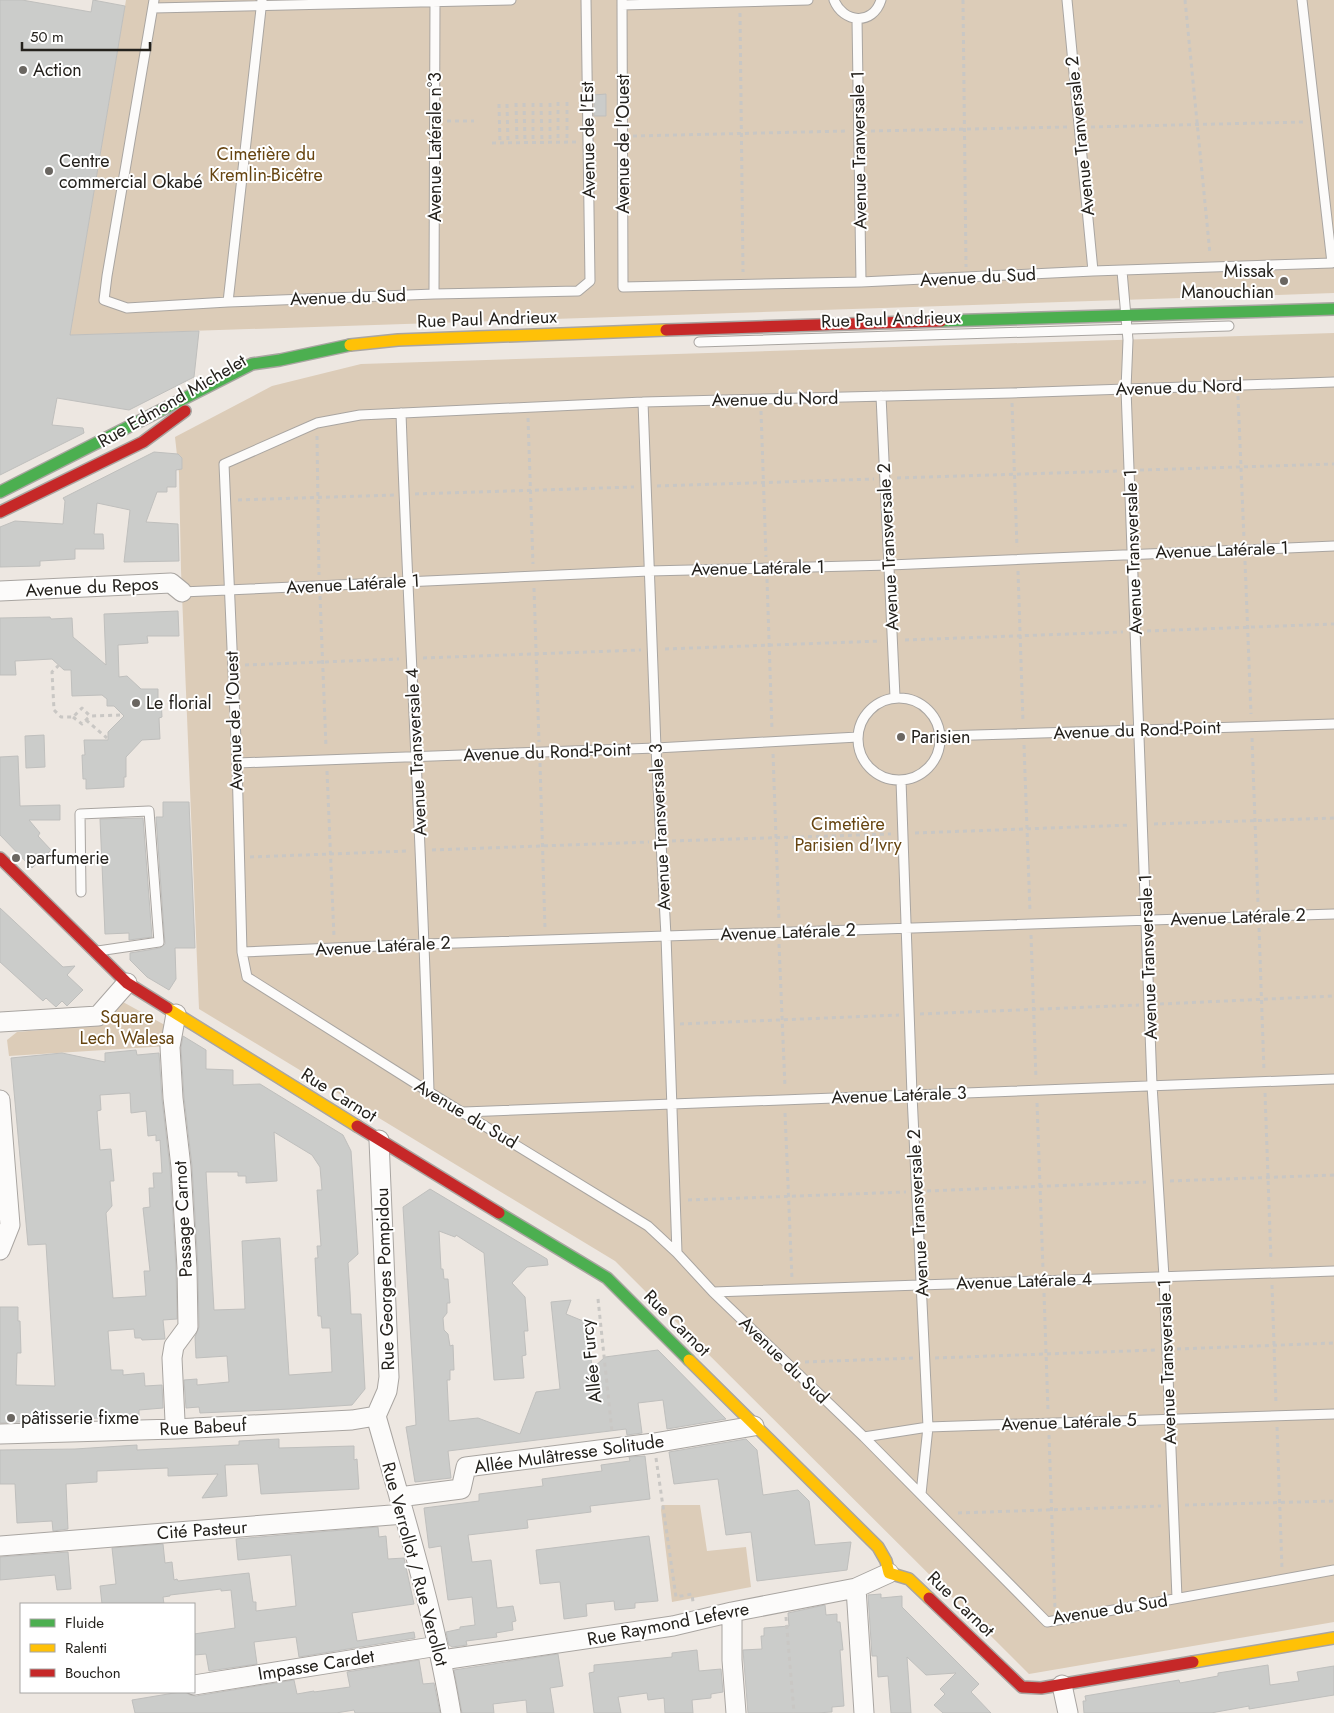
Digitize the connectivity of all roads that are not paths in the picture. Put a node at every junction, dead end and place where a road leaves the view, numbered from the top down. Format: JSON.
{"nodes":[{"id":1,"x":511,"y":0,"type":"edge"},
{"id":2,"x":586,"y":0,"type":"edge"},
{"id":3,"x":808,"y":0,"type":"edge"},
{"id":4,"x":834,"y":0,"type":"edge"},
{"id":5,"x":881,"y":0,"type":"edge"},
{"id":6,"x":1067,"y":0,"type":"edge"},
{"id":7,"x":1302,"y":0,"type":"edge"},
{"id":8,"x":435,"y":1,"type":"edge"},
{"id":9,"x":262,"y":2,"type":"edge"},
{"id":10,"x":622,"y":2,"type":"edge"},
{"id":11,"x":154,"y":4,"type":"edge"},
{"id":12,"x":857,"y":18,"type":"junction"},
{"id":13,"x":1093,"y":271,"type":"junction"},
{"id":14,"x":1122,"y":271,"type":"junction"},
{"id":15,"x":590,"y":281,"type":"joint"},
{"id":16,"x":861,"y":282,"type":"junction"},
{"id":17,"x":623,"y":287,"type":"joint"},
{"id":18,"x":434,"y":294,"type":"junction"},
{"id":19,"x":228,"y":302,"type":"junction"},
{"id":20,"x":1334,"y":308,"type":"edge"},
{"id":21,"x":1125,"y":316,"type":"junction"},
{"id":22,"x":1235,"y":325,"type":"dead end"},
{"id":23,"x":1126,"y":330,"type":"junction"},
{"id":24,"x":398,"y":340,"type":"junction"},
{"id":25,"x":689,"y":342,"type":"dead end"},
{"id":26,"x":432,"y":348,"type":"dead end"},
{"id":27,"x":280,"y":360,"type":"junction"},
{"id":28,"x":1334,"y":382,"type":"edge"},
{"id":29,"x":1126,"y":389,"type":"junction"},
{"id":30,"x":881,"y":396,"type":"junction"},
{"id":31,"x":643,"y":402,"type":"junction"},
{"id":32,"x":401,"y":413,"type":"junction"},
{"id":33,"x":224,"y":464,"type":"joint"},
{"id":34,"x":0,"y":492,"type":"edge"},
{"id":35,"x":0,"y":512,"type":"edge"},
{"id":36,"x":1334,"y":546,"type":"edge"},
{"id":37,"x":1132,"y":554,"type":"junction"},
{"id":38,"x":890,"y":566,"type":"junction"},
{"id":39,"x":649,"y":571,"type":"junction"},
{"id":40,"x":407,"y":581,"type":"junction"},
{"id":41,"x":228,"y":590,"type":"junction"},
{"id":42,"x":0,"y":591,"type":"edge"},
{"id":43,"x":182,"y":592,"type":"joint"},
{"id":44,"x":895,"y":697,"type":"junction"},
{"id":45,"x":1334,"y":724,"type":"edge"},
{"id":46,"x":1140,"y":730,"type":"junction"},
{"id":47,"x":941,"y":736,"type":"junction"},
{"id":48,"x":858,"y":738,"type":"junction"},
{"id":49,"x":656,"y":748,"type":"junction"},
{"id":50,"x":416,"y":757,"type":"junction"},
{"id":51,"x":237,"y":763,"type":"junction"},
{"id":52,"x":902,"y":780,"type":"junction"},
{"id":53,"x":0,"y":858,"type":"edge"},
{"id":54,"x":80,"y":892,"type":"dead end"},
{"id":55,"x":1334,"y":914,"type":"edge"},
{"id":56,"x":1148,"y":920,"type":"junction"},
{"id":57,"x":907,"y":929,"type":"junction"},
{"id":58,"x":666,"y":936,"type":"junction"},
{"id":59,"x":425,"y":944,"type":"junction"},
{"id":60,"x":93,"y":951,"type":"junction"},
{"id":61,"x":242,"y":952,"type":"junction"},
{"id":62,"x":247,"y":977,"type":"joint"},
{"id":63,"x":127,"y":983,"type":"junction"},
{"id":64,"x":176,"y":1014,"type":"junction"},
{"id":65,"x":0,"y":1022,"type":"edge"},
{"id":66,"x":1334,"y":1079,"type":"edge"},
{"id":67,"x":1152,"y":1085,"type":"junction"},
{"id":68,"x":430,"y":1092,"type":"junction"},
{"id":69,"x":912,"y":1095,"type":"junction"},
{"id":70,"x":0,"y":1100,"type":"edge"},
{"id":71,"x":672,"y":1105,"type":"junction"},
{"id":72,"x":464,"y":1112,"type":"junction"},
{"id":73,"x":379,"y":1140,"type":"junction"},
{"id":74,"x":0,"y":1250,"type":"edge"},
{"id":75,"x":677,"y":1253,"type":"junction"},
{"id":76,"x":1334,"y":1271,"type":"edge"},
{"id":77,"x":1164,"y":1277,"type":"junction"},
{"id":78,"x":921,"y":1285,"type":"junction"},
{"id":79,"x":713,"y":1292,"type":"junction"},
{"id":80,"x":1334,"y":1414,"type":"edge"},
{"id":81,"x":376,"y":1416,"type":"junction"},
{"id":82,"x":1169,"y":1419,"type":"junction"},
{"id":83,"x":175,"y":1421,"type":"dead end"},
{"id":84,"x":754,"y":1426,"type":"junction"},
{"id":85,"x":928,"y":1427,"type":"junction"},
{"id":86,"x":0,"y":1434,"type":"edge"},
{"id":87,"x":864,"y":1438,"type":"junction"},
{"id":88,"x":920,"y":1494,"type":"junction"},
{"id":89,"x":401,"y":1506,"type":"junction"},
{"id":90,"x":0,"y":1546,"type":"edge"},
{"id":91,"x":1334,"y":1570,"type":"edge"},
{"id":92,"x":890,"y":1573,"type":"junction"},
{"id":93,"x":856,"y":1588,"type":"junction"},
{"id":94,"x":1177,"y":1598,"type":"junction"},
{"id":95,"x":723,"y":1614,"type":"junction"},
{"id":96,"x":1334,"y":1638,"type":"edge"},
{"id":97,"x":440,"y":1653,"type":"junction"},
{"id":98,"x":195,"y":1685,"type":"edge"},
{"id":99,"x":1062,"y":1685,"type":"junction"},
{"id":100,"x":451,"y":1713,"type":"edge"},
{"id":101,"x":736,"y":1713,"type":"edge"},
{"id":102,"x":864,"y":1713,"type":"edge"},
{"id":103,"x":1068,"y":1713,"type":"edge"}],
"edges":[{"from":1,"to":8,"type":"lane"},
{"from":2,"to":15,"type":"lane","name":"Avenue de l'Est"},
{"from":3,"to":10,"type":"lane"},
{"from":4,"to":12,"type":"lane"},
{"from":5,"to":12,"type":"lane"},
{"from":6,"to":13,"type":"lane","name":"Avenue Tranversale 2"},
{"from":7,"to":14,"type":"lane","name":"Avenue du Sud"},
{"from":8,"to":9,"type":"lane"},
{"from":8,"to":18,"type":"lane","name":"Avenue Latérale n°3"},
{"from":9,"to":11,"type":"lane"},
{"from":9,"to":19,"type":"lane"},
{"from":10,"to":17,"type":"lane","name":"Avenue de l'Ouest"},
{"from":11,"to":19,"type":"lane","name":"Avenue du Sud"},
{"from":12,"to":16,"type":"lane","name":"Avenue Tranversale 1"},
{"from":13,"to":14,"type":"lane","name":"Avenue du Sud"},
{"from":13,"to":16,"type":"lane","name":"Avenue du Sud"},
{"from":14,"to":21,"type":"lane"},
{"from":15,"to":18,"type":"lane","name":"Avenue du Sud"},
{"from":16,"to":17,"type":"lane","name":"Avenue du Sud"},
{"from":18,"to":19,"type":"lane","name":"Avenue du Sud"},
{"from":20,"to":21,"type":"main road","name":"Rue Paul Andrieux"},
{"from":21,"to":23,"type":"lane","name":"Avenue Transversale 1"},
{"from":21,"to":24,"type":"main road","name":"Rue Paul Andrieux"},
{"from":22,"to":23,"type":"lane","name":"Rue Paul Andrieux"},
{"from":23,"to":25,"type":"lane","name":"Rue Paul Andrieux"},
{"from":23,"to":29,"type":"lane","name":"Avenue Transversale 1"},
{"from":24,"to":26,"type":"lane","name":"Rue Paul Andrieux"},
{"from":24,"to":27,"type":"main road","name":"Rue Edmond Michelet"},
{"from":27,"to":34,"type":"main road","name":"Rue Edmond Michelet"},
{"from":27,"to":35,"type":"main road","name":"Rue Edmond Michelet"},
{"from":28,"to":29,"type":"lane","name":"Avenue du Nord"},
{"from":29,"to":30,"type":"lane","name":"Avenue du Nord"},
{"from":29,"to":37,"type":"lane","name":"Avenue Transversale 1"},
{"from":30,"to":31,"type":"lane","name":"Avenue du Nord"},
{"from":30,"to":38,"type":"lane","name":"Avenue Transversale 2"},
{"from":31,"to":32,"type":"lane","name":"Avenue du Nord"},
{"from":31,"to":39,"type":"lane","name":"Avenue Transversale 3"},
{"from":32,"to":33,"type":"lane","name":"Avenue du Nord"},
{"from":32,"to":40,"type":"lane","name":"Avenue Transversale 4"},
{"from":33,"to":41,"type":"lane","name":"Avenue de l'Ouest"},
{"from":36,"to":37,"type":"lane","name":"Avenue Latérale 1"},
{"from":37,"to":38,"type":"lane","name":"Avenue Latérale 1"},
{"from":37,"to":46,"type":"lane","name":"Avenue Transversale 1"},
{"from":38,"to":39,"type":"lane","name":"Avenue Latérale 1"},
{"from":38,"to":44,"type":"lane","name":"Avenue Transversale 2"},
{"from":39,"to":40,"type":"lane","name":"Avenue Latérale 1"},
{"from":39,"to":49,"type":"lane","name":"Avenue Transversale 3"},
{"from":40,"to":41,"type":"lane","name":"Avenue Latérale 1"},
{"from":40,"to":50,"type":"lane","name":"Avenue Transversale 4"},
{"from":41,"to":43,"type":"lane","name":"Avenue Latérale 1"},
{"from":41,"to":51,"type":"lane","name":"Avenue de l'Ouest"},
{"from":42,"to":43,"type":"street","name":"Avenue du Repos"},
{"from":44,"to":47,"type":"lane"},
{"from":44,"to":48,"type":"lane"},
{"from":45,"to":46,"type":"lane","name":"Avenue du Rond-Point"},
{"from":46,"to":47,"type":"lane","name":"Avenue du Rond-Point"},
{"from":46,"to":56,"type":"lane","name":"Avenue Transversale 1"},
{"from":47,"to":52,"type":"lane"},
{"from":48,"to":49,"type":"lane","name":"Avenue du Rond-Point"},
{"from":48,"to":52,"type":"lane"},
{"from":49,"to":50,"type":"lane","name":"Avenue du Rond-Point"},
{"from":49,"to":58,"type":"lane","name":"Avenue Transversale 3"},
{"from":50,"to":51,"type":"lane","name":"Avenue du Rond-Point"},
{"from":50,"to":59,"type":"lane","name":"Avenue Transversale 4"},
{"from":51,"to":61,"type":"lane","name":"Avenue de l'Ouest"},
{"from":52,"to":57,"type":"lane","name":"Avenue Transversale 2"},
{"from":53,"to":60,"type":"main road","name":"Rue Carnot"},
{"from":54,"to":60,"type":"lane"},
{"from":55,"to":56,"type":"lane","name":"Avenue Latérale 2"},
{"from":56,"to":57,"type":"lane","name":"Avenue Latérale 2"},
{"from":56,"to":67,"type":"lane","name":"Avenue Transversale 1"},
{"from":57,"to":58,"type":"lane","name":"Avenue Latérale 2"},
{"from":57,"to":69,"type":"lane","name":"Avenue Transversale 2"},
{"from":58,"to":59,"type":"lane","name":"Avenue Latérale 2"},
{"from":58,"to":71,"type":"lane","name":"Avenue Transversale 3"},
{"from":59,"to":61,"type":"lane","name":"Avenue Latérale 2"},
{"from":59,"to":68,"type":"lane","name":"Avenue Transversale 4"},
{"from":60,"to":63,"type":"main road","name":"Rue Carnot"},
{"from":61,"to":62,"type":"lane","name":"Avenue de l'Ouest"},
{"from":62,"to":68,"type":"lane","name":"Avenue du Sud"},
{"from":63,"to":64,"type":"main road","name":"Rue Carnot"},
{"from":63,"to":65,"type":"street"},
{"from":64,"to":73,"type":"main road","name":"Rue Carnot"},
{"from":64,"to":83,"type":"street","name":"Passage Carnot"},
{"from":66,"to":67,"type":"lane","name":"Avenue Latérale 3"},
{"from":67,"to":69,"type":"lane","name":"Avenue Latérale 3"},
{"from":67,"to":77,"type":"lane","name":"Avenue Transversale 1"},
{"from":68,"to":72,"type":"lane","name":"Avenue du Sud"},
{"from":69,"to":71,"type":"lane","name":"Avenue Latérale 3"},
{"from":69,"to":78,"type":"lane","name":"Avenue Transversale 2"},
{"from":70,"to":74,"type":"street"},
{"from":71,"to":72,"type":"lane","name":"Avenue Latérale 3"},
{"from":71,"to":75,"type":"lane","name":"Avenue Transversale 3"},
{"from":72,"to":75,"type":"lane","name":"Avenue du Sud"},
{"from":73,"to":81,"type":"street","name":"Rue Georges Pompidou"},
{"from":73,"to":84,"type":"main road","name":"Rue Carnot"},
{"from":75,"to":79,"type":"lane","name":"Avenue du Sud"},
{"from":76,"to":77,"type":"lane","name":"Avenue Latérale 4"},
{"from":77,"to":78,"type":"lane","name":"Avenue Latérale 4"},
{"from":77,"to":82,"type":"lane","name":"Avenue Transversale 1"},
{"from":78,"to":79,"type":"lane","name":"Avenue Latérale 4"},
{"from":78,"to":85,"type":"lane","name":"Avenue Transversale 2"},
{"from":79,"to":87,"type":"lane","name":"Avenue du Sud"},
{"from":80,"to":82,"type":"lane","name":"Avenue Latérale 5"},
{"from":81,"to":86,"type":"street","name":"Rue Babeuf"},
{"from":81,"to":89,"type":"street","name":"Rue Verrollot / Rue Verollot"},
{"from":82,"to":85,"type":"lane","name":"Avenue Latérale 5"},
{"from":82,"to":94,"type":"lane","name":"Avenue Transversale 1"},
{"from":84,"to":89,"type":"street","name":"Allée Mulâtresse Solitude"},
{"from":84,"to":92,"type":"main road","name":"Rue Carnot"},
{"from":85,"to":87,"type":"lane","name":"Avenue Latérale 5"},
{"from":85,"to":88,"type":"lane","name":"Avenue Transversale 2"},
{"from":87,"to":88,"type":"lane","name":"Avenue du Sud"},
{"from":88,"to":94,"type":"lane","name":"Avenue du Sud"},
{"from":89,"to":90,"type":"street","name":"Cité Pasteur"},
{"from":89,"to":97,"type":"street","name":"Rue Verrollot / Rue Verollot"},
{"from":91,"to":94,"type":"lane","name":"Avenue du Sud"},
{"from":92,"to":93,"type":"street","name":"Rue Raymond Lefevre"},
{"from":92,"to":99,"type":"main road","name":"Rue Carnot"},
{"from":93,"to":95,"type":"street","name":"Rue Raymond Lefevre"},
{"from":93,"to":102,"type":"street"},
{"from":95,"to":97,"type":"street","name":"Rue Raymond Lefevre"},
{"from":95,"to":101,"type":"street"},
{"from":96,"to":99,"type":"main road","name":"Rue Carnot"},
{"from":97,"to":98,"type":"street","name":"Impasse Cardet"},
{"from":97,"to":100,"type":"street","name":"Rue Verrollot / Rue Verollot"},
{"from":99,"to":103,"type":"street"}]}
